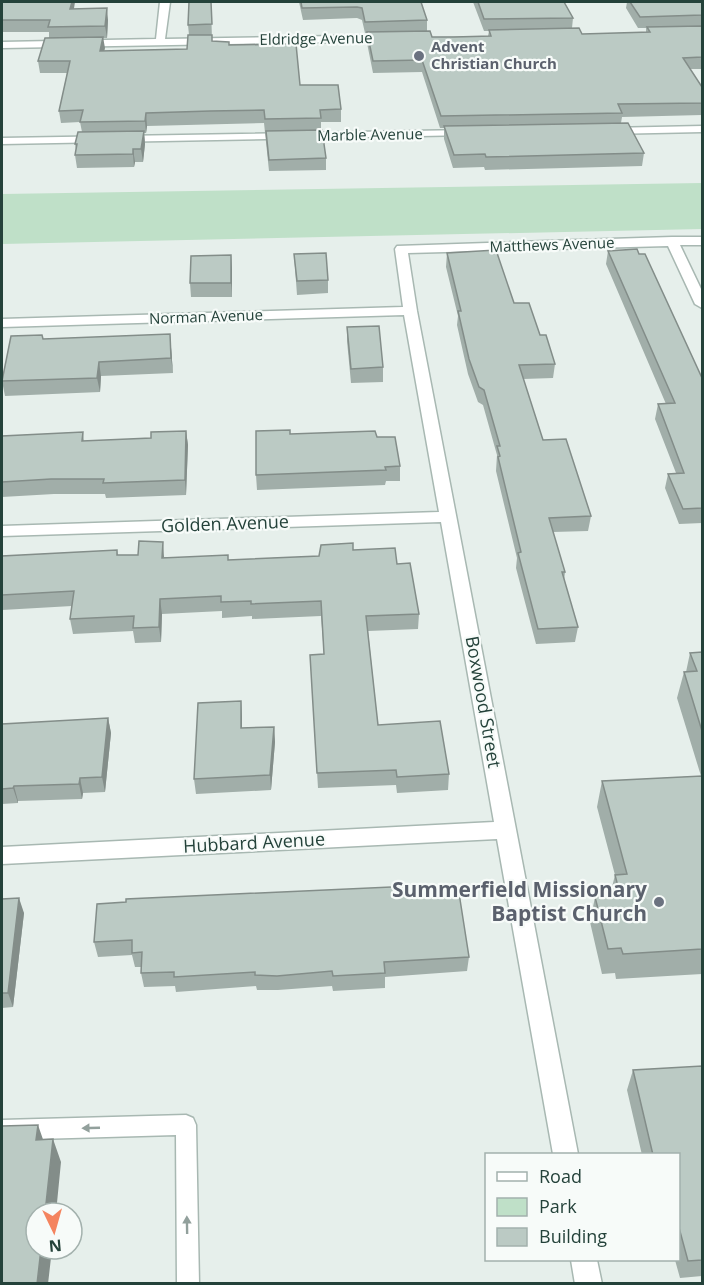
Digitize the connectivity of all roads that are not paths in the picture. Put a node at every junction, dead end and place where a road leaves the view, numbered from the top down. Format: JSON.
{"nodes":[{"id":1,"x":165,"y":2,"type":"edge"},
{"id":2,"x":408,"y":38,"type":"edge"},
{"id":3,"x":160,"y":42,"type":"junction"},
{"id":4,"x":2,"y":45,"type":"edge"},
{"id":5,"x":702,"y":129,"type":"edge"},
{"id":6,"x":596,"y":131,"type":"edge"},
{"id":7,"x":477,"y":133,"type":"edge"},
{"id":8,"x":2,"y":141,"type":"edge"},
{"id":9,"x":702,"y":241,"type":"edge"},
{"id":10,"x":672,"y":242,"type":"junction"},
{"id":11,"x":401,"y":249,"type":"joint"},
{"id":12,"x":702,"y":304,"type":"edge"},
{"id":13,"x":410,"y":311,"type":"junction"},
{"id":14,"x":2,"y":323,"type":"edge"},
{"id":15,"x":449,"y":517,"type":"junction"},
{"id":16,"x":2,"y":531,"type":"edge"},
{"id":17,"x":507,"y":830,"type":"junction"},
{"id":18,"x":2,"y":856,"type":"edge"},
{"id":19,"x":2,"y":1130,"type":"edge"},
{"id":20,"x":565,"y":1153,"type":"edge"},
{"id":21,"x":584,"y":1261,"type":"edge"},
{"id":22,"x":188,"y":1284,"type":"edge"},
{"id":23,"x":588,"y":1284,"type":"edge"}],
"edges":[{"from":1,"to":3,"type":"street"},
{"from":2,"to":3,"type":"street","name":"Eldridge Avenue"},
{"from":3,"to":4,"type":"street","name":"Eldridge Avenue"},
{"from":5,"to":6,"type":"street"},
{"from":7,"to":8,"type":"street","name":"Marble Avenue"},
{"from":9,"to":10,"type":"street","name":"Matthews Avenue"},
{"from":10,"to":11,"type":"street","name":"Matthews Avenue"},
{"from":10,"to":12,"type":"street"},
{"from":11,"to":13,"type":"street","name":"Boxwood Street"},
{"from":13,"to":14,"type":"street","name":"Norman Avenue"},
{"from":13,"to":15,"type":"street","name":"Boxwood Street"},
{"from":15,"to":16,"type":"street","name":"Golden Avenue"},
{"from":15,"to":17,"type":"street","name":"Boxwood Street"},
{"from":17,"to":18,"type":"street","name":"Hubbard Avenue"},
{"from":17,"to":20,"type":"street","name":"Boxwood Street"},
{"from":22,"to":19,"type":"lane","one_way":true},
{"from":21,"to":23,"type":"street"}]}
